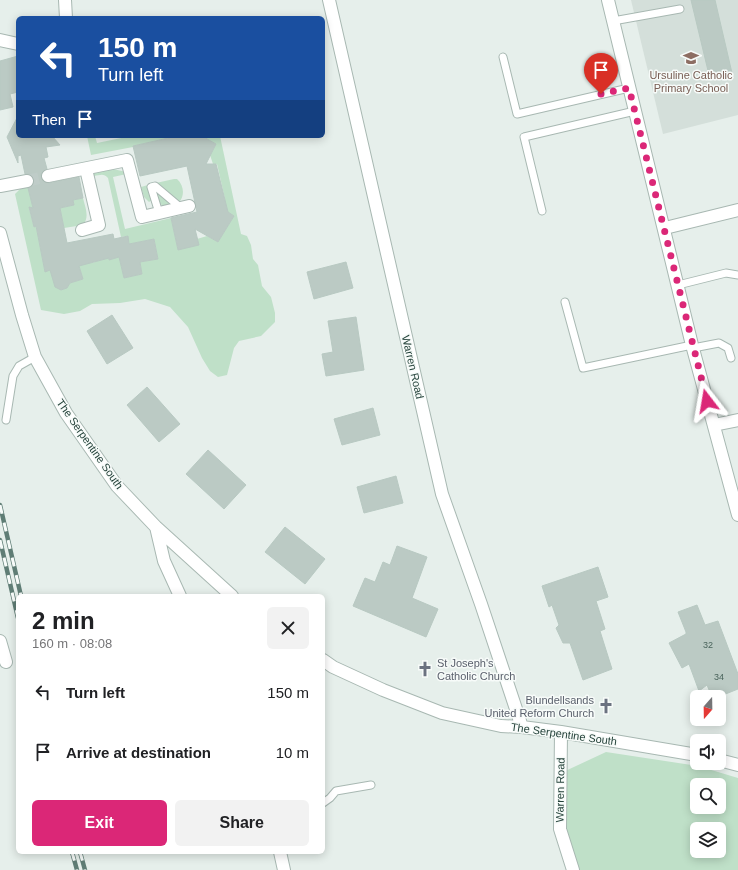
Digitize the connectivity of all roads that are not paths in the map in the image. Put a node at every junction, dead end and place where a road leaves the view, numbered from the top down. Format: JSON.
{"nodes":[{"id":1,"x":65,"y":0,"type":"edge"},
{"id":2,"x":329,"y":0,"type":"edge"},
{"id":3,"x":608,"y":0,"type":"edge"},
{"id":4,"x":680,"y":9,"type":"dead end"},
{"id":5,"x":66,"y":16,"type":"edge"},
{"id":6,"x":613,"y":21,"type":"junction"},
{"id":7,"x":0,"y":40,"type":"edge"},
{"id":8,"x":16,"y":44,"type":"edge"},
{"id":9,"x":504,"y":57,"type":"dead end"},
{"id":10,"x":629,"y":88,"type":"junction"},
{"id":11,"x":635,"y":111,"type":"junction"},
{"id":12,"x":86,"y":169,"type":"junction"},
{"id":13,"x":48,"y":176,"type":"tunnel mouth"},
{"id":14,"x":26,"y":181,"type":"tunnel mouth"},
{"id":15,"x":0,"y":186,"type":"edge"},
{"id":16,"x":185,"y":207,"type":"joint"},
{"id":17,"x":738,"y":210,"type":"edge"},
{"id":18,"x":542,"y":211,"type":"dead end"},
{"id":19,"x":160,"y":213,"type":"junction"},
{"id":20,"x":665,"y":228,"type":"junction"},
{"id":21,"x":82,"y":230,"type":"dead end"},
{"id":22,"x":0,"y":233,"type":"edge"},
{"id":23,"x":738,"y":275,"type":"edge"},
{"id":24,"x":678,"y":284,"type":"junction"},
{"id":25,"x":565,"y":302,"type":"dead end"},
{"id":26,"x":693,"y":347,"type":"junction"},
{"id":27,"x":35,"y":357,"type":"junction"},
{"id":28,"x":731,"y":358,"type":"dead end"},
{"id":29,"x":6,"y":420,"type":"dead end"},
{"id":30,"x":738,"y":420,"type":"edge"},
{"id":31,"x":714,"y":425,"type":"junction"},
{"id":32,"x":738,"y":516,"type":"edge"},
{"id":33,"x":156,"y":527,"type":"junction"},
{"id":34,"x":179,"y":594,"type":"edge"},
{"id":35,"x":230,"y":594,"type":"edge"},
{"id":36,"x":0,"y":641,"type":"edge"},
{"id":37,"x":325,"y":661,"type":"edge"},
{"id":38,"x":6,"y":662,"type":"dead end"},
{"id":39,"x":522,"y":727,"type":"junction"},
{"id":40,"x":561,"y":732,"type":"junction"},
{"id":41,"x":690,"y":754,"type":"edge"},
{"id":42,"x":726,"y":762,"type":"edge"},
{"id":43,"x":738,"y":765,"type":"edge"},
{"id":44,"x":371,"y":785,"type":"dead end"},
{"id":45,"x":325,"y":802,"type":"edge"},
{"id":46,"x":280,"y":854,"type":"edge"},
{"id":47,"x":284,"y":870,"type":"edge"},
{"id":48,"x":573,"y":870,"type":"edge"}],
"edges":[{"from":1,"to":5,"type":"street"},
{"from":2,"to":39,"type":"street","name":"Warren Road"},
{"from":3,"to":6,"type":"street"},
{"from":4,"to":6,"type":"lane"},
{"from":6,"to":10,"type":"street"},
{"from":7,"to":8,"type":"street"},
{"from":9,"to":10,"type":"lane"},
{"from":10,"to":11,"type":"street"},
{"from":11,"to":18,"type":"lane"},
{"from":11,"to":20,"type":"street"},
{"from":12,"to":13,"type":"street"},
{"from":12,"to":19,"type":"street"},
{"from":12,"to":21,"type":"street"},
{"from":14,"to":15,"type":"street"},
{"from":16,"to":19,"type":"street"},
{"from":16,"to":19,"type":"lane"},
{"from":17,"to":20,"type":"street"},
{"from":20,"to":24,"type":"street"},
{"from":22,"to":27,"type":"street","name":"The Serpentine South"},
{"from":23,"to":24,"type":"lane"},
{"from":24,"to":26,"type":"street"},
{"from":25,"to":26,"type":"lane"},
{"from":26,"to":28,"type":"lane"},
{"from":26,"to":31,"type":"street"},
{"from":27,"to":29,"type":"lane"},
{"from":27,"to":33,"type":"street","name":"The Serpentine South"},
{"from":30,"to":31,"type":"street"},
{"from":31,"to":32,"type":"street"},
{"from":33,"to":34,"type":"street"},
{"from":33,"to":35,"type":"street","name":"The Serpentine South"},
{"from":36,"to":38,"type":"street"},
{"from":37,"to":39,"type":"street","name":"The Serpentine South"},
{"from":39,"to":40,"type":"street","name":"The Serpentine South"},
{"from":40,"to":41,"type":"street","name":"The Serpentine South"},
{"from":40,"to":48,"type":"street","name":"Warren Road"},
{"from":42,"to":43,"type":"street"},
{"from":44,"to":45,"type":"lane"},
{"from":46,"to":47,"type":"street"}]}
